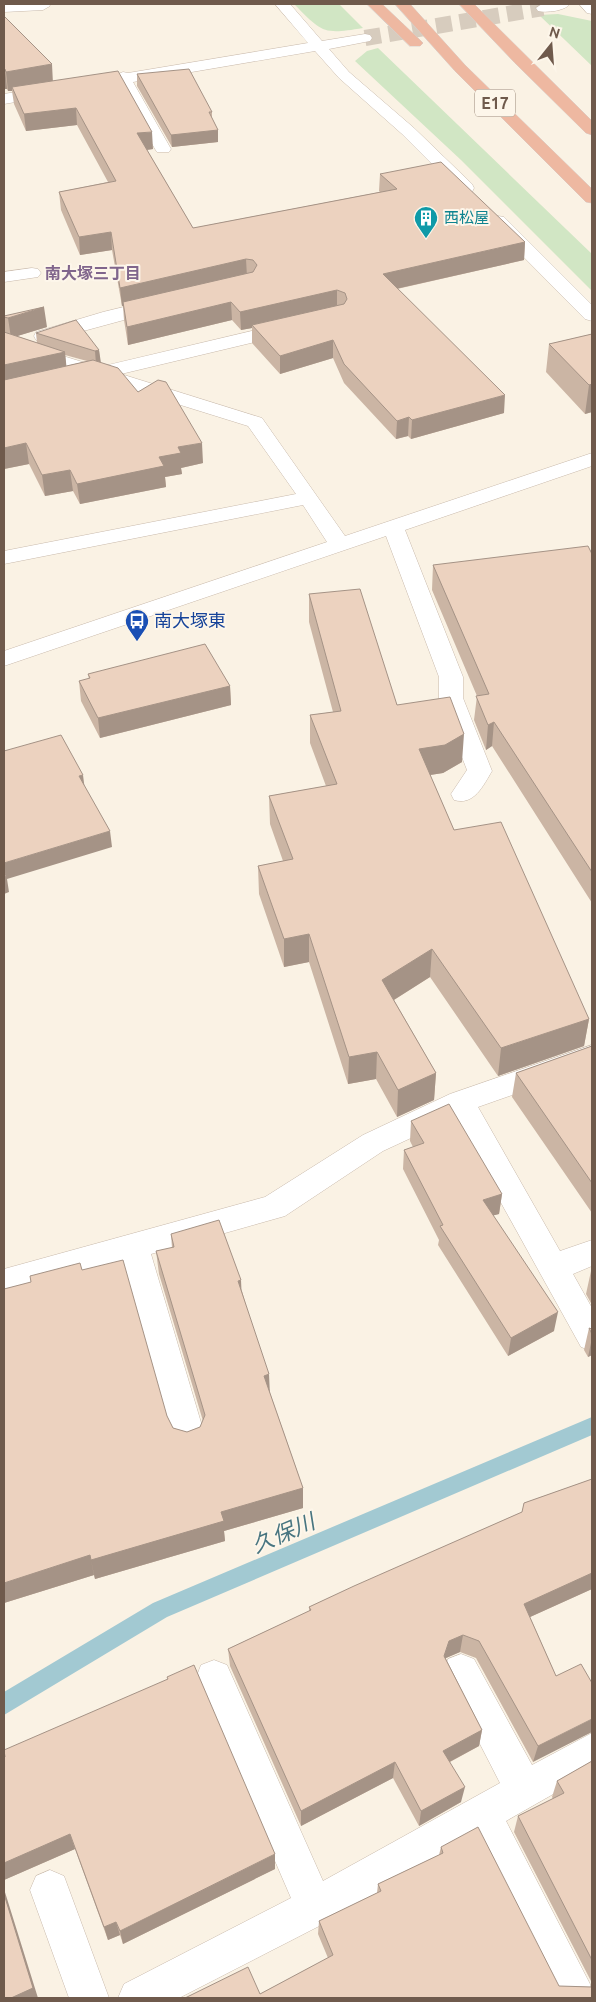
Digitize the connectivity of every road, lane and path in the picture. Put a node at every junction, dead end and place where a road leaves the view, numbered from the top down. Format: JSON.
{"nodes":[{"id":1,"x":282,"y":4,"type":"edge"},
{"id":2,"x":374,"y":4,"type":"edge"},
{"id":3,"x":402,"y":4,"type":"edge"},
{"id":4,"x":466,"y":4,"type":"edge"},
{"id":5,"x":563,"y":4,"type":"edge"},
{"id":6,"x":586,"y":4,"type":"edge"},
{"id":7,"x":43,"y":6,"type":"dead end"},
{"id":8,"x":4,"y":8,"type":"edge"},
{"id":9,"x":543,"y":8,"type":"dead end"},
{"id":10,"x":592,"y":10,"type":"edge"},
{"id":11,"x":365,"y":38,"type":"tunnel mouth"},
{"id":12,"x":527,"y":46,"type":"dead end"},
{"id":13,"x":319,"y":47,"type":"junction"},
{"id":14,"x":123,"y":77,"type":"junction"},
{"id":15,"x":4,"y":99,"type":"edge"},
{"id":16,"x":592,"y":121,"type":"edge"},
{"id":17,"x":592,"y":130,"type":"edge"},
{"id":18,"x":163,"y":149,"type":"dead end"},
{"id":19,"x":567,"y":175,"type":"junction"},
{"id":20,"x":592,"y":198,"type":"edge"},
{"id":21,"x":32,"y":273,"type":"dead end"},
{"id":22,"x":4,"y":277,"type":"edge"},
{"id":23,"x":174,"y":301,"type":"edge"},
{"id":24,"x":592,"y":316,"type":"edge"},
{"id":25,"x":307,"y":323,"type":"edge"},
{"id":26,"x":7,"y":345,"type":"edge"},
{"id":27,"x":95,"y":374,"type":"junction"},
{"id":28,"x":58,"y":382,"type":"edge"},
{"id":29,"x":592,"y":459,"type":"edge"},
{"id":30,"x":309,"y":498,"type":"junction"},
{"id":31,"x":393,"y":527,"type":"junction"},
{"id":32,"x":341,"y":546,"type":"junction"},
{"id":33,"x":4,"y":558,"type":"edge"},
{"id":34,"x":4,"y":659,"type":"edge"},
{"id":35,"x":463,"y":794,"type":"dead end"},
{"id":36,"x":592,"y":1056,"type":"edge"},
{"id":37,"x":460,"y":1102,"type":"junction"},
{"id":38,"x":133,"y":1246,"type":"junction"},
{"id":39,"x":592,"y":1253,"type":"edge"},
{"id":40,"x":550,"y":1264,"type":"junction"},
{"id":41,"x":4,"y":1282,"type":"edge"},
{"id":42,"x":592,"y":1337,"type":"edge"},
{"id":43,"x":188,"y":1436,"type":"edge"},
{"id":44,"x":461,"y":1672,"type":"dead end"},
{"id":45,"x":214,"y":1678,"type":"dead end"},
{"id":46,"x":592,"y":1752,"type":"edge"},
{"id":47,"x":525,"y":1791,"type":"junction"},
{"id":48,"x":483,"y":1815,"type":"junction"},
{"id":49,"x":50,"y":1890,"type":"dead end"},
{"id":50,"x":315,"y":1907,"type":"junction"},
{"id":51,"x":89,"y":1998,"type":"edge"},
{"id":52,"x":138,"y":1998,"type":"edge"},
{"id":53,"x":576,"y":1998,"type":"edge"}],
"edges":[{"from":1,"to":13,"type":"street"},
{"from":2,"to":19,"type":"highway"},
{"from":3,"to":19,"type":"highway","number":"E17"},
{"from":4,"to":17,"type":"highway","number":"E17"},
{"from":5,"to":9,"type":"street"},
{"from":6,"to":10,"type":"street"},
{"from":7,"to":8,"type":"street"},
{"from":11,"to":13,"type":"street"},
{"from":12,"to":16,"type":"highway"},
{"from":13,"to":14,"type":"street"},
{"from":13,"to":24,"type":"street"},
{"from":14,"to":15,"type":"street"},
{"from":14,"to":18,"type":"street"},
{"from":19,"to":20,"type":"highway","number":"E17"},
{"from":21,"to":22,"type":"street"},
{"from":23,"to":26,"type":"street"},
{"from":25,"to":27,"type":"street"},
{"from":26,"to":27,"type":"street"},
{"from":27,"to":28,"type":"street"},
{"from":27,"to":30,"type":"street"},
{"from":29,"to":31,"type":"street"},
{"from":30,"to":32,"type":"street"},
{"from":30,"to":33,"type":"street"},
{"from":31,"to":32,"type":"street"},
{"from":31,"to":35,"type":"street"},
{"from":32,"to":34,"type":"street"},
{"from":36,"to":37,"type":"street"},
{"from":37,"to":38,"type":"street"},
{"from":37,"to":40,"type":"street"},
{"from":38,"to":41,"type":"street"},
{"from":38,"to":43,"type":"street"},
{"from":39,"to":40,"type":"street"},
{"from":40,"to":42,"type":"street"},
{"from":44,"to":47,"type":"street"},
{"from":45,"to":50,"type":"street"},
{"from":46,"to":47,"type":"street"},
{"from":47,"to":48,"type":"street"},
{"from":48,"to":50,"type":"street"},
{"from":48,"to":53,"type":"street"},
{"from":49,"to":51,"type":"street"},
{"from":50,"to":52,"type":"street"}]}
